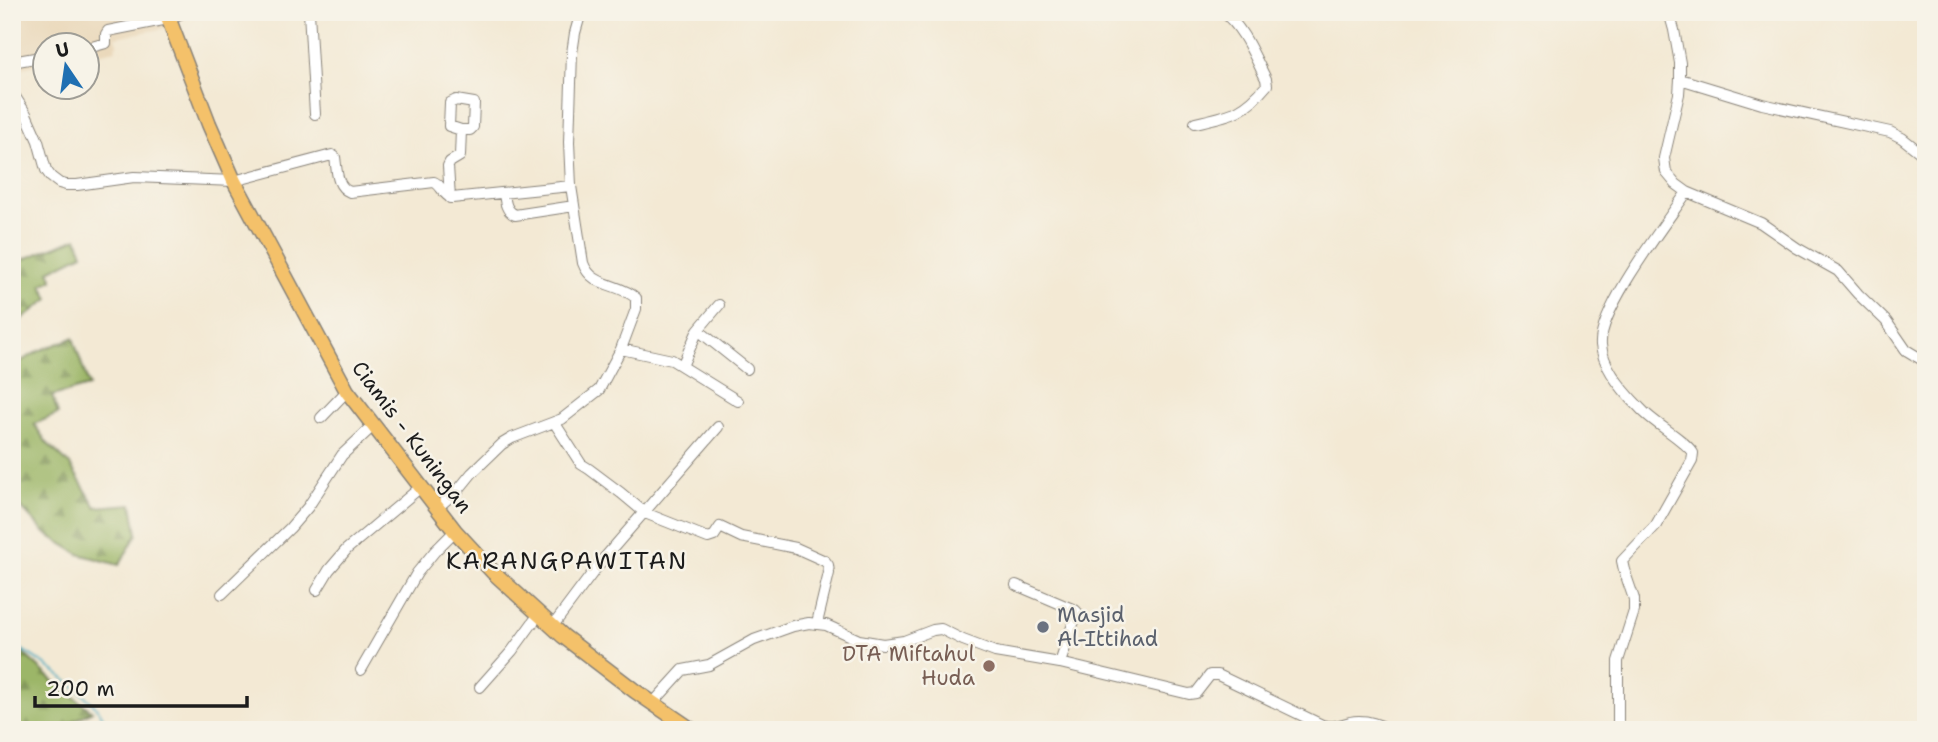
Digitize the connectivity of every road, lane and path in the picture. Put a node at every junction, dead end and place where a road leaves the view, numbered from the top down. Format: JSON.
{"nodes":[{"id":1,"x":185,"y":12,"type":"edge"},
{"id":2,"x":309,"y":12,"type":"edge"},
{"id":3,"x":580,"y":12,"type":"edge"},
{"id":4,"x":1223,"y":12,"type":"edge"},
{"id":5,"x":1669,"y":12,"type":"edge"},
{"id":6,"x":167,"y":16,"type":"edge"},
{"id":7,"x":102,"y":44,"type":"edge"},
{"id":8,"x":32,"y":58,"type":"edge"},
{"id":9,"x":12,"y":62,"type":"edge"},
{"id":10,"x":1680,"y":79,"type":"junction"},
{"id":11,"x":12,"y":92,"type":"edge"},
{"id":12,"x":315,"y":114,"type":"dead end"},
{"id":13,"x":1195,"y":123,"type":"dead end"},
{"id":14,"x":461,"y":130,"type":"dead end"},
{"id":15,"x":1926,"y":157,"type":"edge"},
{"id":16,"x":234,"y":181,"type":"junction"},
{"id":17,"x":571,"y":186,"type":"junction"},
{"id":18,"x":1687,"y":192,"type":"junction"},
{"id":19,"x":504,"y":193,"type":"junction"},
{"id":20,"x":450,"y":198,"type":"junction"},
{"id":21,"x":574,"y":206,"type":"junction"},
{"id":22,"x":719,"y":305,"type":"dead end"},
{"id":23,"x":698,"y":330,"type":"junction"},
{"id":24,"x":621,"y":349,"type":"junction"},
{"id":25,"x":1926,"y":362,"type":"edge"},
{"id":26,"x":682,"y":366,"type":"junction"},
{"id":27,"x":747,"y":369,"type":"dead end"},
{"id":28,"x":347,"y":391,"type":"junction"},
{"id":29,"x":738,"y":401,"type":"dead end"},
{"id":30,"x":321,"y":418,"type":"dead end"},
{"id":31,"x":554,"y":422,"type":"junction"},
{"id":32,"x":374,"y":425,"type":"junction"},
{"id":33,"x":718,"y":427,"type":"dead end"},
{"id":34,"x":422,"y":486,"type":"junction"},
{"id":35,"x":437,"y":508,"type":"junction"},
{"id":36,"x":645,"y":513,"type":"junction"},
{"id":37,"x":455,"y":531,"type":"junction"},
{"id":38,"x":1016,"y":585,"type":"dead end"},
{"id":39,"x":317,"y":590,"type":"dead end"},
{"id":40,"x":222,"y":594,"type":"dead end"},
{"id":41,"x":539,"y":614,"type":"junction"},
{"id":42,"x":817,"y":623,"type":"junction"},
{"id":43,"x":552,"y":627,"type":"junction"},
{"id":44,"x":1060,"y":663,"type":"junction"},
{"id":45,"x":361,"y":670,"type":"dead end"},
{"id":46,"x":480,"y":687,"type":"dead end"},
{"id":47,"x":653,"y":703,"type":"junction"},
{"id":48,"x":692,"y":730,"type":"edge"},
{"id":49,"x":1390,"y":730,"type":"edge"},
{"id":50,"x":1618,"y":730,"type":"edge"}],
"edges":[{"from":1,"to":6,"type":"street"},
{"from":2,"to":12,"type":"street"},
{"from":3,"to":17,"type":"street"},
{"from":4,"to":13,"type":"street"},
{"from":5,"to":10,"type":"street"},
{"from":6,"to":7,"type":"street"},
{"from":6,"to":16,"type":"highway","name":"Ciamis - Kuningan"},
{"from":8,"to":9,"type":"street"},
{"from":10,"to":15,"type":"street"},
{"from":10,"to":18,"type":"street"},
{"from":11,"to":16,"type":"street"},
{"from":14,"to":20,"type":"street"},
{"from":16,"to":20,"type":"street"},
{"from":16,"to":28,"type":"highway","name":"Ciamis - Kuningan"},
{"from":17,"to":19,"type":"street"},
{"from":17,"to":21,"type":"street"},
{"from":18,"to":25,"type":"street"},
{"from":18,"to":50,"type":"street"},
{"from":19,"to":20,"type":"street"},
{"from":19,"to":21,"type":"street"},
{"from":21,"to":24,"type":"street"},
{"from":22,"to":23,"type":"street"},
{"from":23,"to":26,"type":"street"},
{"from":23,"to":27,"type":"street"},
{"from":24,"to":26,"type":"street"},
{"from":24,"to":31,"type":"street"},
{"from":26,"to":29,"type":"street"},
{"from":28,"to":30,"type":"street"},
{"from":28,"to":32,"type":"highway","name":"Ciamis - Kuningan"},
{"from":31,"to":35,"type":"street"},
{"from":31,"to":36,"type":"street"},
{"from":32,"to":34,"type":"highway","name":"Ciamis - Kuningan"},
{"from":32,"to":40,"type":"street"},
{"from":33,"to":36,"type":"street"},
{"from":34,"to":35,"type":"highway","name":"Ciamis - Kuningan"},
{"from":34,"to":39,"type":"street"},
{"from":35,"to":37,"type":"highway","name":"Ciamis - Kuningan"},
{"from":36,"to":42,"type":"street"},
{"from":36,"to":43,"type":"street"},
{"from":37,"to":41,"type":"highway","name":"Ciamis - Kuningan"},
{"from":37,"to":45,"type":"street"},
{"from":38,"to":44,"type":"street"},
{"from":41,"to":43,"type":"highway","name":"Ciamis - Kuningan"},
{"from":41,"to":46,"type":"street"},
{"from":42,"to":44,"type":"street"},
{"from":42,"to":47,"type":"street"},
{"from":43,"to":47,"type":"highway","name":"Ciamis - Kuningan"},
{"from":44,"to":49,"type":"street"},
{"from":47,"to":48,"type":"highway","name":"Ciamis - Kuningan"}]}
